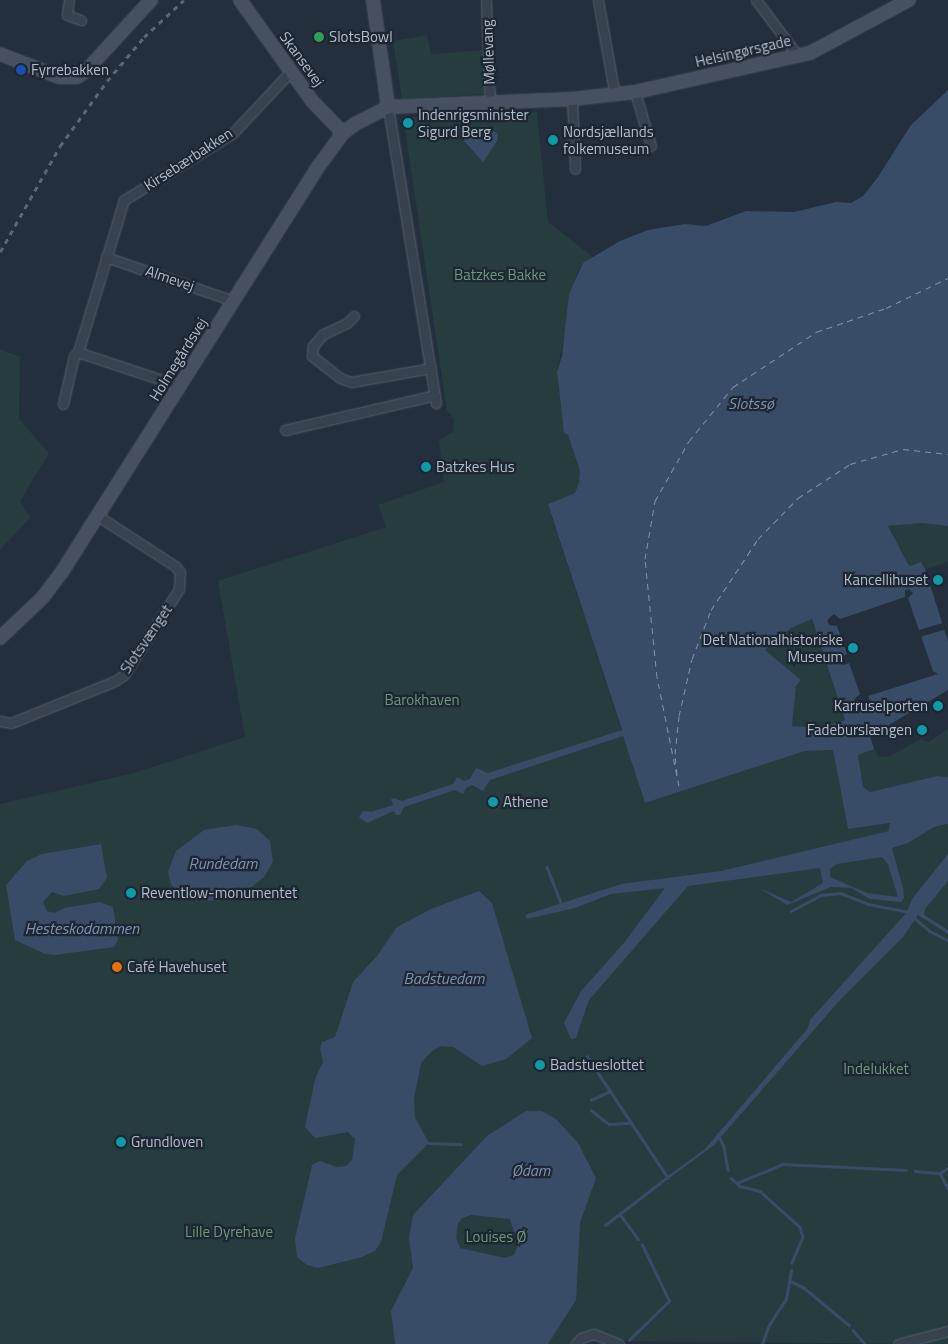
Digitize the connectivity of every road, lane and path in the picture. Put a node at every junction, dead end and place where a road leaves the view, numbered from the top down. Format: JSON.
{"nodes":[{"id":1,"x":69,"y":0,"type":"edge"},
{"id":2,"x":151,"y":0,"type":"edge"},
{"id":3,"x":240,"y":0,"type":"edge"},
{"id":4,"x":372,"y":0,"type":"edge"},
{"id":5,"x":598,"y":0,"type":"edge"},
{"id":6,"x":756,"y":0,"type":"edge"},
{"id":7,"x":909,"y":0,"type":"edge"},
{"id":8,"x":486,"y":1,"type":"edge"},
{"id":9,"x":81,"y":20,"type":"dead end"},
{"id":10,"x":0,"y":54,"type":"edge"},
{"id":11,"x":798,"y":56,"type":"junction"},
{"id":12,"x":290,"y":72,"type":"junction"},
{"id":13,"x":635,"y":92,"type":"junction"},
{"id":14,"x":615,"y":96,"type":"junction"},
{"id":15,"x":572,"y":99,"type":"junction"},
{"id":16,"x":490,"y":103,"type":"junction"},
{"id":17,"x":388,"y":107,"type":"junction"},
{"id":18,"x":343,"y":133,"type":"junction"},
{"id":19,"x":651,"y":146,"type":"dead end"},
{"id":20,"x":575,"y":169,"type":"dead end"},
{"id":21,"x":106,"y":257,"type":"junction"},
{"id":22,"x":234,"y":301,"type":"junction"},
{"id":23,"x":354,"y":316,"type":"dead end"},
{"id":24,"x":78,"y":352,"type":"junction"},
{"id":25,"x":431,"y":368,"type":"junction"},
{"id":26,"x":180,"y":386,"type":"junction"},
{"id":27,"x":63,"y":404,"type":"dead end"},
{"id":28,"x":285,"y":430,"type":"dead end"},
{"id":29,"x":98,"y":516,"type":"junction"},
{"id":30,"x":0,"y":638,"type":"edge"},
{"id":31,"x":0,"y":721,"type":"edge"},
{"id":32,"x":948,"y":1331,"type":"edge"},
{"id":33,"x":576,"y":1344,"type":"edge"},
{"id":34,"x":619,"y":1344,"type":"edge"},
{"id":35,"x":898,"y":1344,"type":"edge"}],
"edges":[{"from":1,"to":9,"type":"street"},
{"from":2,"to":10,"type":"street"},
{"from":3,"to":12,"type":"street","name":"Skansevej"},
{"from":4,"to":17,"type":"street"},
{"from":5,"to":14,"type":"street"},
{"from":6,"to":11,"type":"street"},
{"from":7,"to":11,"type":"street","name":"Helsingørsgade"},
{"from":8,"to":16,"type":"street","name":"Møllevang"},
{"from":11,"to":13,"type":"street","name":"Helsingørsgade"},
{"from":12,"to":18,"type":"street","name":"Skansevej"},
{"from":12,"to":21,"type":"street","name":"Kirsebærbakken"},
{"from":13,"to":14,"type":"street","name":"Helsingørsgade"},
{"from":13,"to":19,"type":"street"},
{"from":14,"to":15,"type":"street","name":"Helsingørsgade"},
{"from":15,"to":16,"type":"street","name":"Helsingørsgade"},
{"from":15,"to":20,"type":"street"},
{"from":16,"to":17,"type":"street","name":"Helsingørsgade"},
{"from":17,"to":18,"type":"street","name":"Holmegårdsvej"},
{"from":17,"to":25,"type":"street"},
{"from":18,"to":22,"type":"street","name":"Holmegårdsvej"},
{"from":21,"to":22,"type":"street","name":"Almevej"},
{"from":21,"to":24,"type":"street","name":"Kirsebærbakken"},
{"from":22,"to":26,"type":"street","name":"Holmegårdsvej"},
{"from":23,"to":25,"type":"street"},
{"from":24,"to":26,"type":"street"},
{"from":24,"to":27,"type":"street","name":"Kirsebærbakken"},
{"from":25,"to":28,"type":"street"},
{"from":26,"to":29,"type":"street","name":"Holmegårdsvej"},
{"from":29,"to":30,"type":"street","name":"Holmegårdsvej"},
{"from":29,"to":31,"type":"street","name":"Slotsvænget"},
{"from":32,"to":35,"type":"street"},
{"from":33,"to":34,"type":"street"}]}
